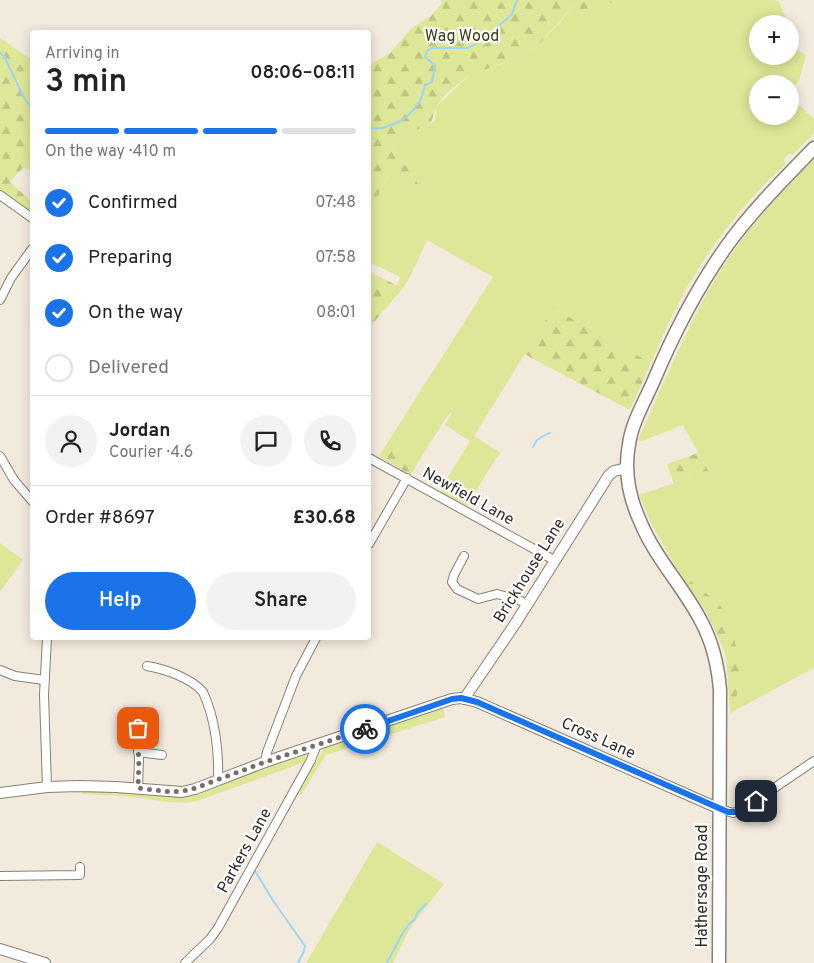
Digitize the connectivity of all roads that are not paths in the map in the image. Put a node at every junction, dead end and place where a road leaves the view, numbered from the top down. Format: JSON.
{"nodes":[{"id":1,"x":814,"y":148,"type":"edge"},
{"id":2,"x":0,"y":195,"type":"edge"},
{"id":3,"x":30,"y":217,"type":"edge"},
{"id":4,"x":30,"y":252,"type":"edge"},
{"id":5,"x":0,"y":300,"type":"edge"},
{"id":6,"x":0,"y":456,"type":"edge"},
{"id":7,"x":371,"y":459,"type":"edge"},
{"id":8,"x":627,"y":468,"type":"junction"},
{"id":9,"x":407,"y":478,"type":"junction"},
{"id":10,"x":30,"y":500,"type":"edge"},
{"id":11,"x":371,"y":541,"type":"edge"},
{"id":12,"x":464,"y":556,"type":"dead end"},
{"id":13,"x":554,"y":560,"type":"junction"},
{"id":14,"x":527,"y":605,"type":"junction"},
{"id":15,"x":47,"y":640,"type":"edge"},
{"id":16,"x":315,"y":640,"type":"edge"},
{"id":17,"x":147,"y":666,"type":"dead end"},
{"id":18,"x":0,"y":670,"type":"edge"},
{"id":19,"x":44,"y":680,"type":"junction"},
{"id":20,"x":464,"y":698,"type":"junction"},
{"id":21,"x":138,"y":728,"type":"dead end"},
{"id":22,"x":317,"y":744,"type":"junction"},
{"id":23,"x":138,"y":752,"type":"junction"},
{"id":24,"x":162,"y":755,"type":"dead end"},
{"id":25,"x":814,"y":761,"type":"edge"},
{"id":26,"x":265,"y":762,"type":"junction"},
{"id":27,"x":218,"y":779,"type":"junction"},
{"id":28,"x":47,"y":787,"type":"junction"},
{"id":29,"x":138,"y":788,"type":"junction"},
{"id":30,"x":0,"y":793,"type":"edge"},
{"id":31,"x":720,"y":809,"type":"junction"},
{"id":32,"x":0,"y":876,"type":"edge"},
{"id":33,"x":85,"y":882,"type":"dead end"},
{"id":34,"x":0,"y":949,"type":"edge"},
{"id":35,"x":45,"y":963,"type":"edge"},
{"id":36,"x":185,"y":963,"type":"edge"},
{"id":37,"x":719,"y":963,"type":"edge"}],
"edges":[{"from":1,"to":8,"type":"main road","name":"Hathersage Road"},
{"from":2,"to":3,"type":"street"},
{"from":4,"to":5,"type":"street"},
{"from":6,"to":10,"type":"street"},
{"from":7,"to":9,"type":"street","name":"Newfield Lane"},
{"from":8,"to":13,"type":"street","name":"Brickhouse Lane"},
{"from":8,"to":31,"type":"main road","name":"Hathersage Road"},
{"from":9,"to":11,"type":"street"},
{"from":9,"to":13,"type":"street","name":"Newfield Lane"},
{"from":12,"to":14,"type":"street"},
{"from":13,"to":14,"type":"street","name":"Brickhouse Lane"},
{"from":14,"to":20,"type":"street","name":"Brickhouse Lane"},
{"from":15,"to":19,"type":"street"},
{"from":16,"to":26,"type":"street"},
{"from":17,"to":27,"type":"street"},
{"from":18,"to":19,"type":"street"},
{"from":19,"to":28,"type":"street"},
{"from":20,"to":22,"type":"street"},
{"from":20,"to":31,"type":"street","name":"Cross Lane"},
{"from":21,"to":23,"type":"street"},
{"from":22,"to":26,"type":"street"},
{"from":22,"to":36,"type":"street","name":"Parkers Lane"},
{"from":23,"to":24,"type":"street"},
{"from":23,"to":29,"type":"street"},
{"from":25,"to":31,"type":"street"},
{"from":26,"to":27,"type":"street"},
{"from":27,"to":29,"type":"street"},
{"from":28,"to":29,"type":"street"},
{"from":28,"to":30,"type":"street"},
{"from":31,"to":37,"type":"main road","name":"Hathersage Road"},
{"from":32,"to":33,"type":"street"},
{"from":34,"to":35,"type":"street"}]}
